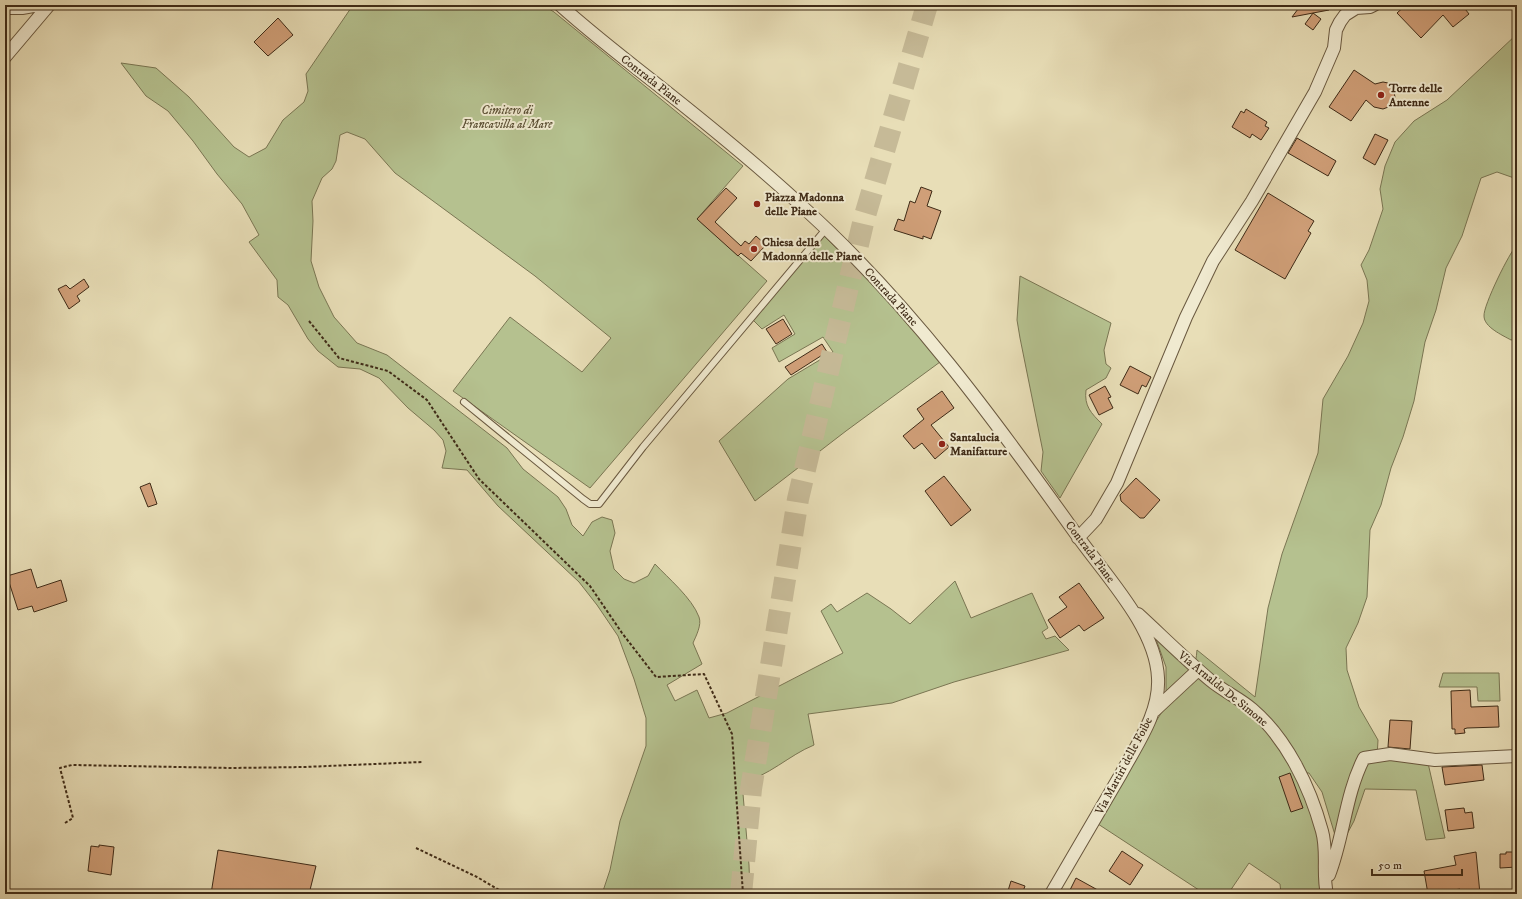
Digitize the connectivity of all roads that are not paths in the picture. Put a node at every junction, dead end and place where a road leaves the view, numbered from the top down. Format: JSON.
{"nodes":[{"id":1,"x":39,"y":5,"type":"edge"},
{"id":2,"x":49,"y":5,"type":"edge"},
{"id":3,"x":560,"y":5,"type":"edge"},
{"id":4,"x":1374,"y":5,"type":"edge"},
{"id":5,"x":5,"y":8,"type":"edge"},
{"id":6,"x":5,"y":57,"type":"edge"},
{"id":7,"x":826,"y":229,"type":"junction"},
{"id":8,"x":464,"y":402,"type":"dead end"},
{"id":9,"x":1078,"y":538,"type":"junction"},
{"id":10,"x":1132,"y":609,"type":"junction"},
{"id":11,"x":1198,"y":670,"type":"junction"},
{"id":12,"x":1152,"y":713,"type":"junction"},
{"id":13,"x":1517,"y":756,"type":"edge"},
{"id":14,"x":1326,"y":890,"type":"edge"},
{"id":15,"x":1050,"y":894,"type":"edge"}],
"edges":[{"from":1,"to":5,"type":"street"},
{"from":2,"to":6,"type":"street"},
{"from":3,"to":7,"type":"street","name":"Contrada Piane"},
{"from":4,"to":9,"type":"street"},
{"from":7,"to":8,"type":"lane"},
{"from":7,"to":9,"type":"street","name":"Contrada Piane"},
{"from":9,"to":10,"type":"street","name":"Contrada Piane"},
{"from":10,"to":11,"type":"street","name":"Via Arnaldo De Simone"},
{"from":10,"to":12,"type":"street","name":"Via Martiri delle Foibe"},
{"from":11,"to":12,"type":"street"},
{"from":11,"to":14,"type":"street","name":"Via Arnaldo De Simone"},
{"from":12,"to":15,"type":"street","name":"Via Martiri delle Foibe"},
{"from":13,"to":14,"type":"street"}]}
